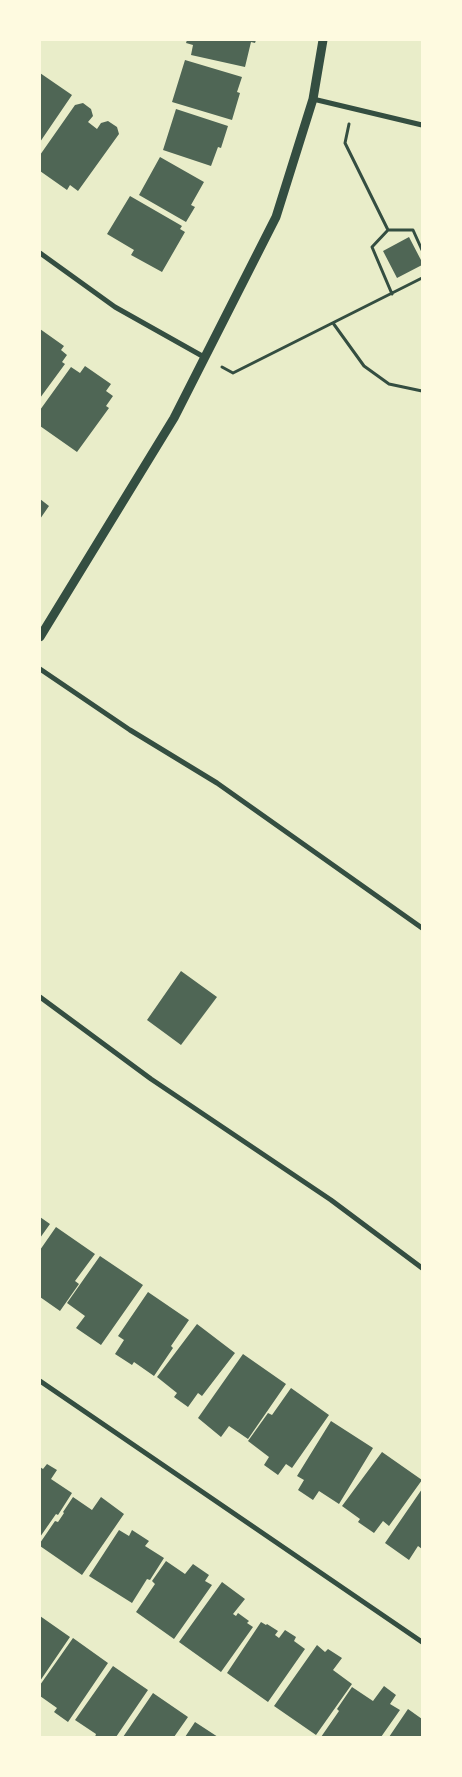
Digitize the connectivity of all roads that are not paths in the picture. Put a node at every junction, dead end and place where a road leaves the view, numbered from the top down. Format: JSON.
{"nodes":[{"id":1,"x":323,"y":40,"type":"edge"},
{"id":2,"x":312,"y":99,"type":"junction"},
{"id":3,"x":422,"y":125,"type":"edge"},
{"id":4,"x":40,"y":253,"type":"edge"},
{"id":5,"x":204,"y":357,"type":"junction"},
{"id":6,"x":40,"y":637,"type":"edge"},
{"id":7,"x":40,"y":669,"type":"edge"},
{"id":8,"x":422,"y":928,"type":"edge"},
{"id":9,"x":40,"y":997,"type":"edge"},
{"id":10,"x":422,"y":1268,"type":"edge"},
{"id":11,"x":40,"y":1381,"type":"edge"},
{"id":12,"x":422,"y":1642,"type":"edge"}],
"edges":[{"from":1,"to":2,"type":"street"},
{"from":2,"to":3,"type":"street"},
{"from":2,"to":5,"type":"street"},
{"from":4,"to":5,"type":"street"},
{"from":5,"to":6,"type":"street"},
{"from":7,"to":8,"type":"street"},
{"from":9,"to":10,"type":"street"},
{"from":11,"to":12,"type":"street"}]}
